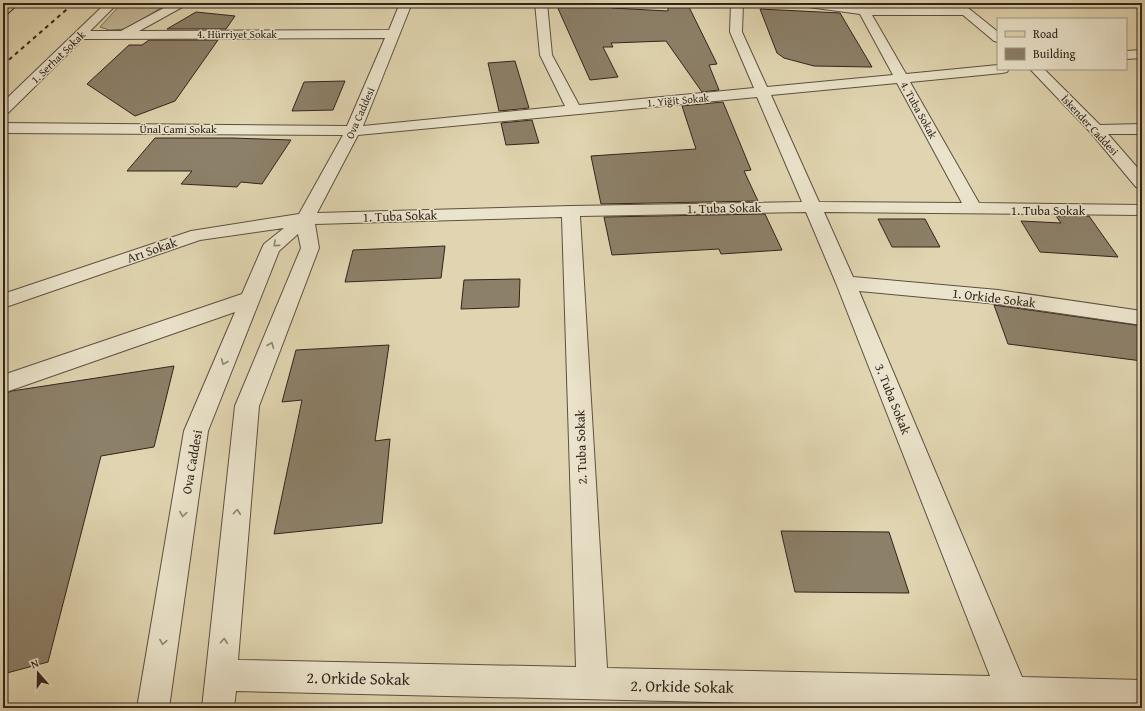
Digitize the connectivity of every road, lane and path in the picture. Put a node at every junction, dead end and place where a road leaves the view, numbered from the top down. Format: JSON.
{"nodes":[{"id":1,"x":13,"y":3,"type":"edge"},
{"id":2,"x":112,"y":3,"type":"edge"},
{"id":3,"x":182,"y":3,"type":"edge"},
{"id":4,"x":406,"y":3,"type":"edge"},
{"id":5,"x":541,"y":3,"type":"edge"},
{"id":6,"x":737,"y":3,"type":"edge"},
{"id":7,"x":801,"y":3,"type":"edge"},
{"id":8,"x":955,"y":3,"type":"edge"},
{"id":9,"x":864,"y":11,"type":"junction"},
{"id":10,"x":3,"y":12,"type":"edge"},
{"id":11,"x":965,"y":12,"type":"junction"},
{"id":12,"x":394,"y":34,"type":"junction"},
{"id":13,"x":80,"y":35,"type":"junction"},
{"id":14,"x":123,"y":35,"type":"junction"},
{"id":15,"x":997,"y":37,"type":"edge"},
{"id":16,"x":1142,"y":54,"type":"edge"},
{"id":17,"x":1127,"y":55,"type":"edge"},
{"id":18,"x":997,"y":69,"type":"edge"},
{"id":19,"x":1038,"y":70,"type":"edge"},
{"id":20,"x":901,"y":79,"type":"junction"},
{"id":21,"x":762,"y":92,"type":"junction"},
{"id":22,"x":3,"y":110,"type":"edge"},
{"id":23,"x":574,"y":110,"type":"junction"},
{"id":24,"x":3,"y":128,"type":"edge"},
{"id":25,"x":1142,"y":129,"type":"edge"},
{"id":26,"x":1096,"y":130,"type":"junction"},
{"id":27,"x":353,"y":131,"type":"junction"},
{"id":28,"x":1142,"y":183,"type":"edge"},
{"id":29,"x":813,"y":207,"type":"junction"},
{"id":30,"x":974,"y":209,"type":"junction"},
{"id":31,"x":1142,"y":210,"type":"edge"},
{"id":32,"x":571,"y":211,"type":"junction"},
{"id":33,"x":306,"y":219,"type":"junction"},
{"id":34,"x":846,"y":283,"type":"junction"},
{"id":35,"x":249,"y":299,"type":"junction"},
{"id":36,"x":3,"y":301,"type":"edge"},
{"id":37,"x":1142,"y":318,"type":"edge"},
{"id":38,"x":3,"y":384,"type":"edge"},
{"id":39,"x":221,"y":675,"type":"junction"},
{"id":40,"x":592,"y":684,"type":"junction"},
{"id":41,"x":1142,"y":696,"type":"edge"},
{"id":42,"x":1016,"y":701,"type":"edge"},
{"id":43,"x":153,"y":708,"type":"edge"},
{"id":44,"x":218,"y":708,"type":"edge"}],
"edges":[{"from":1,"to":10,"type":"main road"},
{"from":2,"to":13,"type":"street","name":"1. Serhat Sokak"},
{"from":3,"to":14,"type":"street"},
{"from":4,"to":12,"type":"street","name":"Ova Caddesi"},
{"from":5,"to":23,"type":"street"},
{"from":6,"to":21,"type":"street","name":"3. Tuba Sokak"},
{"from":7,"to":9,"type":"street"},
{"from":8,"to":11,"type":"street"},
{"from":9,"to":11,"type":"street"},
{"from":9,"to":20,"type":"street","name":"4. Tuba Sokak"},
{"from":11,"to":15,"type":"street"},
{"from":12,"to":14,"type":"street","name":"4. Hürriyet Sokak"},
{"from":12,"to":27,"type":"street","name":"Ova Caddesi"},
{"from":13,"to":14,"type":"street","name":"4. Hürriyet Sokak"},
{"from":13,"to":22,"type":"street","name":"1. Serhat Sokak"},
{"from":16,"to":17,"type":"street"},
{"from":18,"to":20,"type":"street","name":"1. Yiğit Sokak"},
{"from":19,"to":26,"type":"street","name":"İskender Caddesi"},
{"from":20,"to":21,"type":"street","name":"1. Yiğit Sokak"},
{"from":20,"to":30,"type":"street","name":"4. Tuba Sokak"},
{"from":21,"to":23,"type":"street","name":"1. Yiğit Sokak"},
{"from":21,"to":29,"type":"street","name":"3. Tuba Sokak"},
{"from":23,"to":27,"type":"street","name":"1. Yiğit Sokak"},
{"from":24,"to":27,"type":"street","name":"Ünal Cami Sokak"},
{"from":25,"to":26,"type":"street"},
{"from":26,"to":28,"type":"street","name":"İskender Caddesi"},
{"from":27,"to":33,"type":"street","name":"Ova Caddesi"},
{"from":29,"to":30,"type":"street","name":"1. Tuba Sokak"},
{"from":29,"to":32,"type":"street","name":"1. Tuba Sokak"},
{"from":29,"to":34,"type":"street","name":"3. Tuba Sokak"},
{"from":30,"to":31,"type":"street","name":"1. Tuba Sokak"},
{"from":32,"to":33,"type":"street","name":"1. Tuba Sokak"},
{"from":32,"to":40,"type":"street","name":"2. Tuba Sokak"},
{"from":33,"to":35,"type":"street","name":"Ova Caddesi","one_way":true},
{"from":33,"to":36,"type":"street","name":"Arı Sokak"},
{"from":39,"to":33,"type":"street","one_way":true},
{"from":34,"to":37,"type":"street","name":"1. Orkide Sokak"},
{"from":34,"to":42,"type":"street","name":"3. Tuba Sokak"},
{"from":35,"to":38,"type":"street"},
{"from":35,"to":43,"type":"street","name":"Ova Caddesi","one_way":true},
{"from":39,"to":40,"type":"street","name":"2. Orkide Sokak"},
{"from":39,"to":44,"type":"street"},
{"from":40,"to":42,"type":"street","name":"2. Orkide Sokak"},
{"from":41,"to":42,"type":"street","name":"2. Orkide Sokak"}]}
